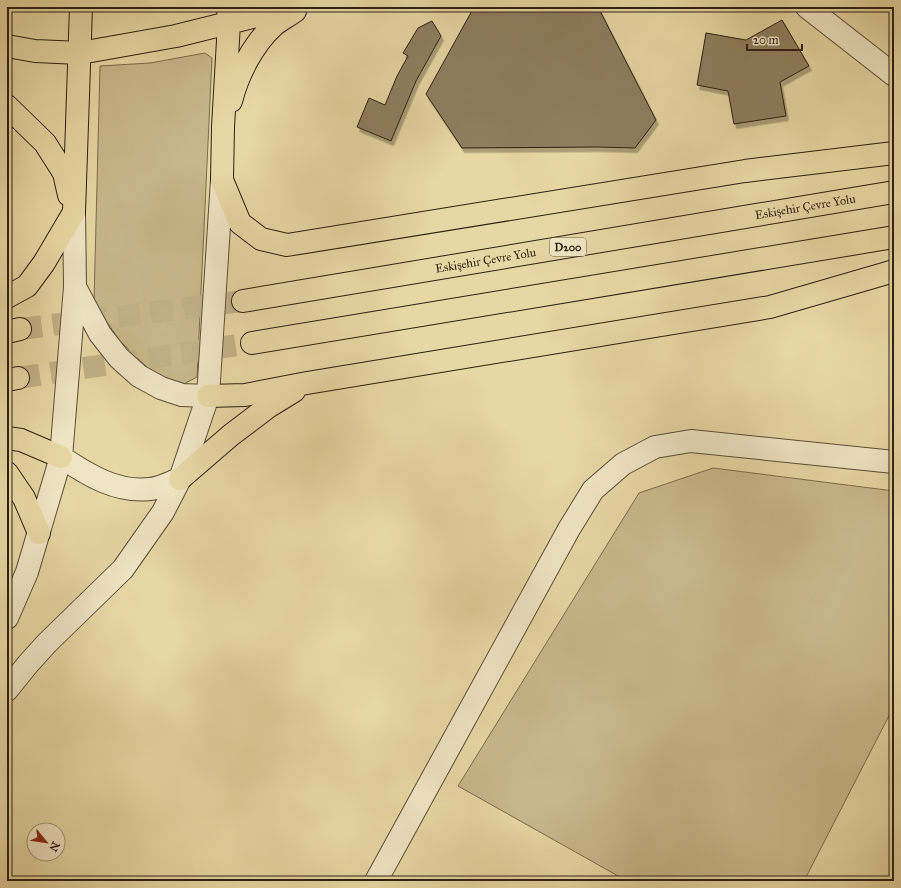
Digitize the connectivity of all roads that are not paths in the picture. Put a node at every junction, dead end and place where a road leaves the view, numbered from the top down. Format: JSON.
{"nodes":[{"id":1,"x":81,"y":7,"type":"edge"},
{"id":2,"x":291,"y":7,"type":"edge"},
{"id":3,"x":301,"y":7,"type":"edge"},
{"id":4,"x":807,"y":7,"type":"edge"},
{"id":5,"x":228,"y":15,"type":"edge"},
{"id":6,"x":7,"y":46,"type":"edge"},
{"id":7,"x":80,"y":53,"type":"junction"},
{"id":8,"x":894,"y":75,"type":"edge"},
{"id":9,"x":7,"y":106,"type":"edge"},
{"id":10,"x":223,"y":127,"type":"junction"},
{"id":11,"x":893,"y":152,"type":"edge"},
{"id":12,"x":222,"y":180,"type":"junction"},
{"id":13,"x":894,"y":192,"type":"edge"},
{"id":14,"x":74,"y":212,"type":"junction"},
{"id":15,"x":894,"y":237,"type":"edge"},
{"id":16,"x":894,"y":272,"type":"edge"},
{"id":17,"x":75,"y":287,"type":"junction"},
{"id":18,"x":7,"y":297,"type":"edge"},
{"id":19,"x":243,"y":301,"type":"tunnel mouth"},
{"id":20,"x":252,"y":343,"type":"tunnel mouth"},
{"id":21,"x":307,"y":383,"type":"junction"},
{"id":22,"x":208,"y":396,"type":"junction"},
{"id":23,"x":7,"y":438,"type":"edge"},
{"id":24,"x":61,"y":457,"type":"junction"},
{"id":25,"x":894,"y":462,"type":"edge"},
{"id":26,"x":7,"y":473,"type":"edge"},
{"id":27,"x":180,"y":479,"type":"junction"},
{"id":28,"x":39,"y":533,"type":"junction"},
{"id":29,"x":7,"y":618,"type":"edge"},
{"id":30,"x":7,"y":690,"type":"edge"},
{"id":31,"x":376,"y":881,"type":"edge"}],
"edges":[{"from":1,"to":7,"type":"main road"},
{"from":2,"to":5,"type":"main road"},
{"from":3,"to":10,"type":"main road"},
{"from":4,"to":8,"type":"street"},
{"from":5,"to":7,"type":"main road"},
{"from":5,"to":10,"type":"main road"},
{"from":6,"to":7,"type":"main road"},
{"from":7,"to":14,"type":"main road"},
{"from":9,"to":14,"type":"main road"},
{"from":10,"to":12,"type":"main road"},
{"from":11,"to":12,"type":"main road"},
{"from":12,"to":22,"type":"street"},
{"from":13,"to":19,"type":"main road","name":"Eskişehir Çevre Yolu","number":"D200"},
{"from":14,"to":17,"type":"street"},
{"from":14,"to":18,"type":"main road"},
{"from":15,"to":20,"type":"main road"},
{"from":16,"to":21,"type":"main road"},
{"from":17,"to":22,"type":"street"},
{"from":17,"to":24,"type":"street"},
{"from":21,"to":22,"type":"main road"},
{"from":21,"to":27,"type":"main road"},
{"from":22,"to":27,"type":"street"},
{"from":23,"to":24,"type":"main road"},
{"from":24,"to":27,"type":"street"},
{"from":24,"to":28,"type":"street"},
{"from":25,"to":31,"type":"street"},
{"from":26,"to":28,"type":"main road"},
{"from":27,"to":30,"type":"street"},
{"from":28,"to":29,"type":"street"}]}
